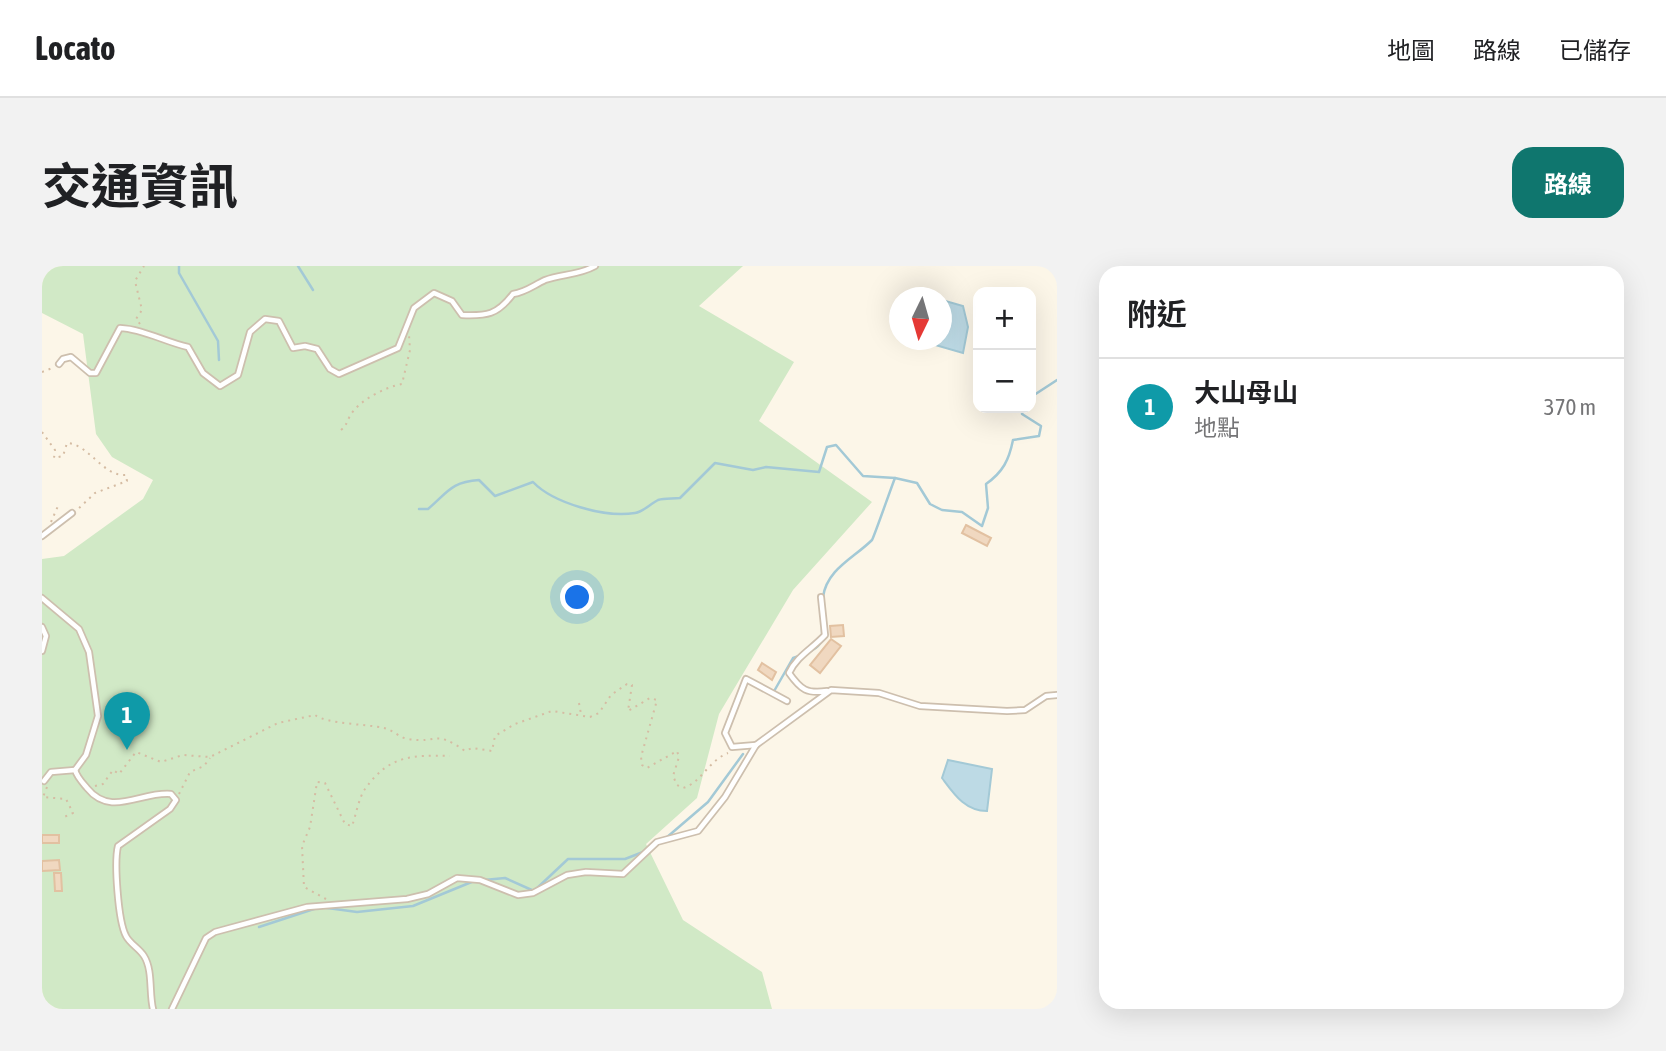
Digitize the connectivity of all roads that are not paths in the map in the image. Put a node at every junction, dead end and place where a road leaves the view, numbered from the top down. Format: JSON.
{"nodes":[{"id":1,"x":595,"y":266,"type":"edge"},
{"id":2,"x":59,"y":364,"type":"road end"},
{"id":3,"x":72,"y":513,"type":"road end"},
{"id":4,"x":42,"y":536,"type":"edge"},
{"id":5,"x":821,"y":597,"type":"dead end"},
{"id":6,"x":42,"y":598,"type":"edge"},
{"id":7,"x":42,"y":627,"type":"edge"},
{"id":8,"x":42,"y":650,"type":"edge"},
{"id":9,"x":831,"y":690,"type":"junction"},
{"id":10,"x":1057,"y":695,"type":"edge"},
{"id":11,"x":788,"y":701,"type":"dead end"},
{"id":12,"x":756,"y":745,"type":"junction"},
{"id":13,"x":75,"y":770,"type":"junction"},
{"id":14,"x":45,"y":778,"type":"road end"},
{"id":15,"x":153,"y":1009,"type":"edge"},
{"id":16,"x":172,"y":1009,"type":"edge"}],
"edges":[{"from":1,"to":2,"type":"lane"},
{"from":3,"to":4,"type":"lane"},
{"from":5,"to":9,"type":"lane"},
{"from":6,"to":13,"type":"lane"},
{"from":7,"to":8,"type":"lane"},
{"from":9,"to":10,"type":"lane"},
{"from":9,"to":12,"type":"lane"},
{"from":11,"to":12,"type":"lane"},
{"from":12,"to":16,"type":"lane"},
{"from":13,"to":14,"type":"lane"},
{"from":13,"to":15,"type":"lane"}]}
